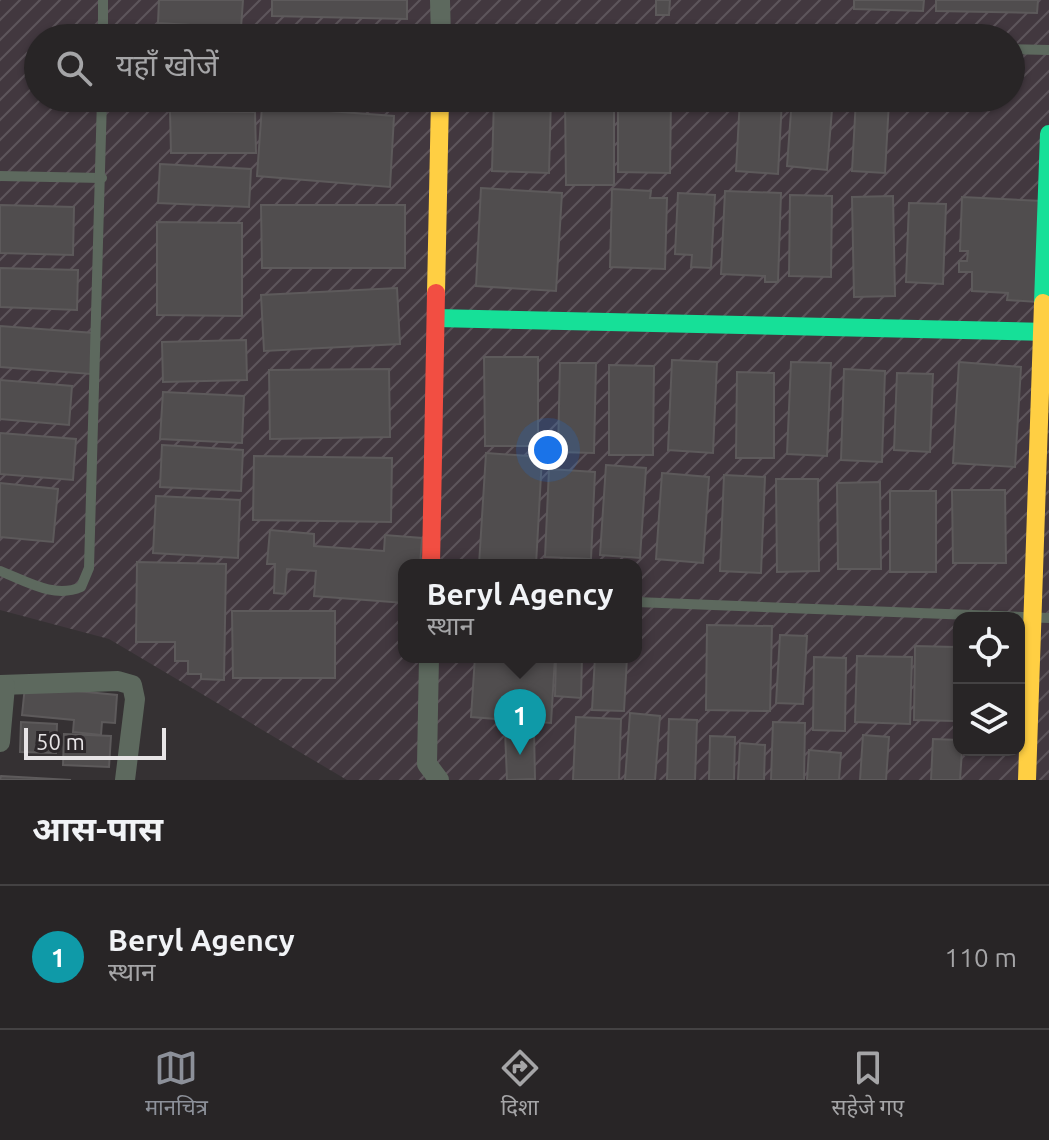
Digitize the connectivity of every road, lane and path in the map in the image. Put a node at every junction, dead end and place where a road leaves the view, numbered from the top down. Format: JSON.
{"nodes":[{"id":1,"x":103,"y":0,"type":"edge"},
{"id":2,"x":440,"y":0,"type":"edge"},
{"id":3,"x":103,"y":24,"type":"edge"},
{"id":4,"x":441,"y":24,"type":"edge"},
{"id":5,"x":1025,"y":49,"type":"edge"},
{"id":6,"x":1049,"y":50,"type":"edge"},
{"id":7,"x":102,"y":112,"type":"edge"},
{"id":8,"x":440,"y":112,"type":"edge"},
{"id":9,"x":1049,"y":134,"type":"edge"},
{"id":10,"x":1049,"y":150,"type":"edge"},
{"id":11,"x":0,"y":176,"type":"edge"},
{"id":12,"x":102,"y":178,"type":"junction"},
{"id":13,"x":436,"y":318,"type":"junction"},
{"id":14,"x":1046,"y":332,"type":"edge"},
{"id":15,"x":431,"y":559,"type":"edge"},
{"id":16,"x":0,"y":571,"type":"edge"},
{"id":17,"x":642,"y":602,"type":"edge"},
{"id":18,"x":1041,"y":618,"type":"edge"},
{"id":19,"x":429,"y":663,"type":"edge"},
{"id":20,"x":2,"y":686,"type":"edge"},
{"id":21,"x":0,"y":742,"type":"edge"},
{"id":22,"x":125,"y":780,"type":"edge"},
{"id":23,"x":439,"y":780,"type":"edge"},
{"id":24,"x":1027,"y":780,"type":"edge"}],
"edges":[{"from":1,"to":3,"type":"lane"},
{"from":2,"to":4,"type":"street"},
{"from":5,"to":6,"type":"lane"},
{"from":7,"to":12,"type":"lane"},
{"from":8,"to":13,"type":"street"},
{"from":9,"to":10,"type":"street"},
{"from":10,"to":14,"type":"street"},
{"from":11,"to":12,"type":"lane"},
{"from":12,"to":16,"type":"lane"},
{"from":13,"to":14,"type":"street"},
{"from":13,"to":15,"type":"street"},
{"from":14,"to":18,"type":"street"},
{"from":17,"to":18,"type":"lane"},
{"from":18,"to":24,"type":"street"},
{"from":19,"to":23,"type":"street"},
{"from":20,"to":21,"type":"street"},
{"from":20,"to":22,"type":"street"}]}
